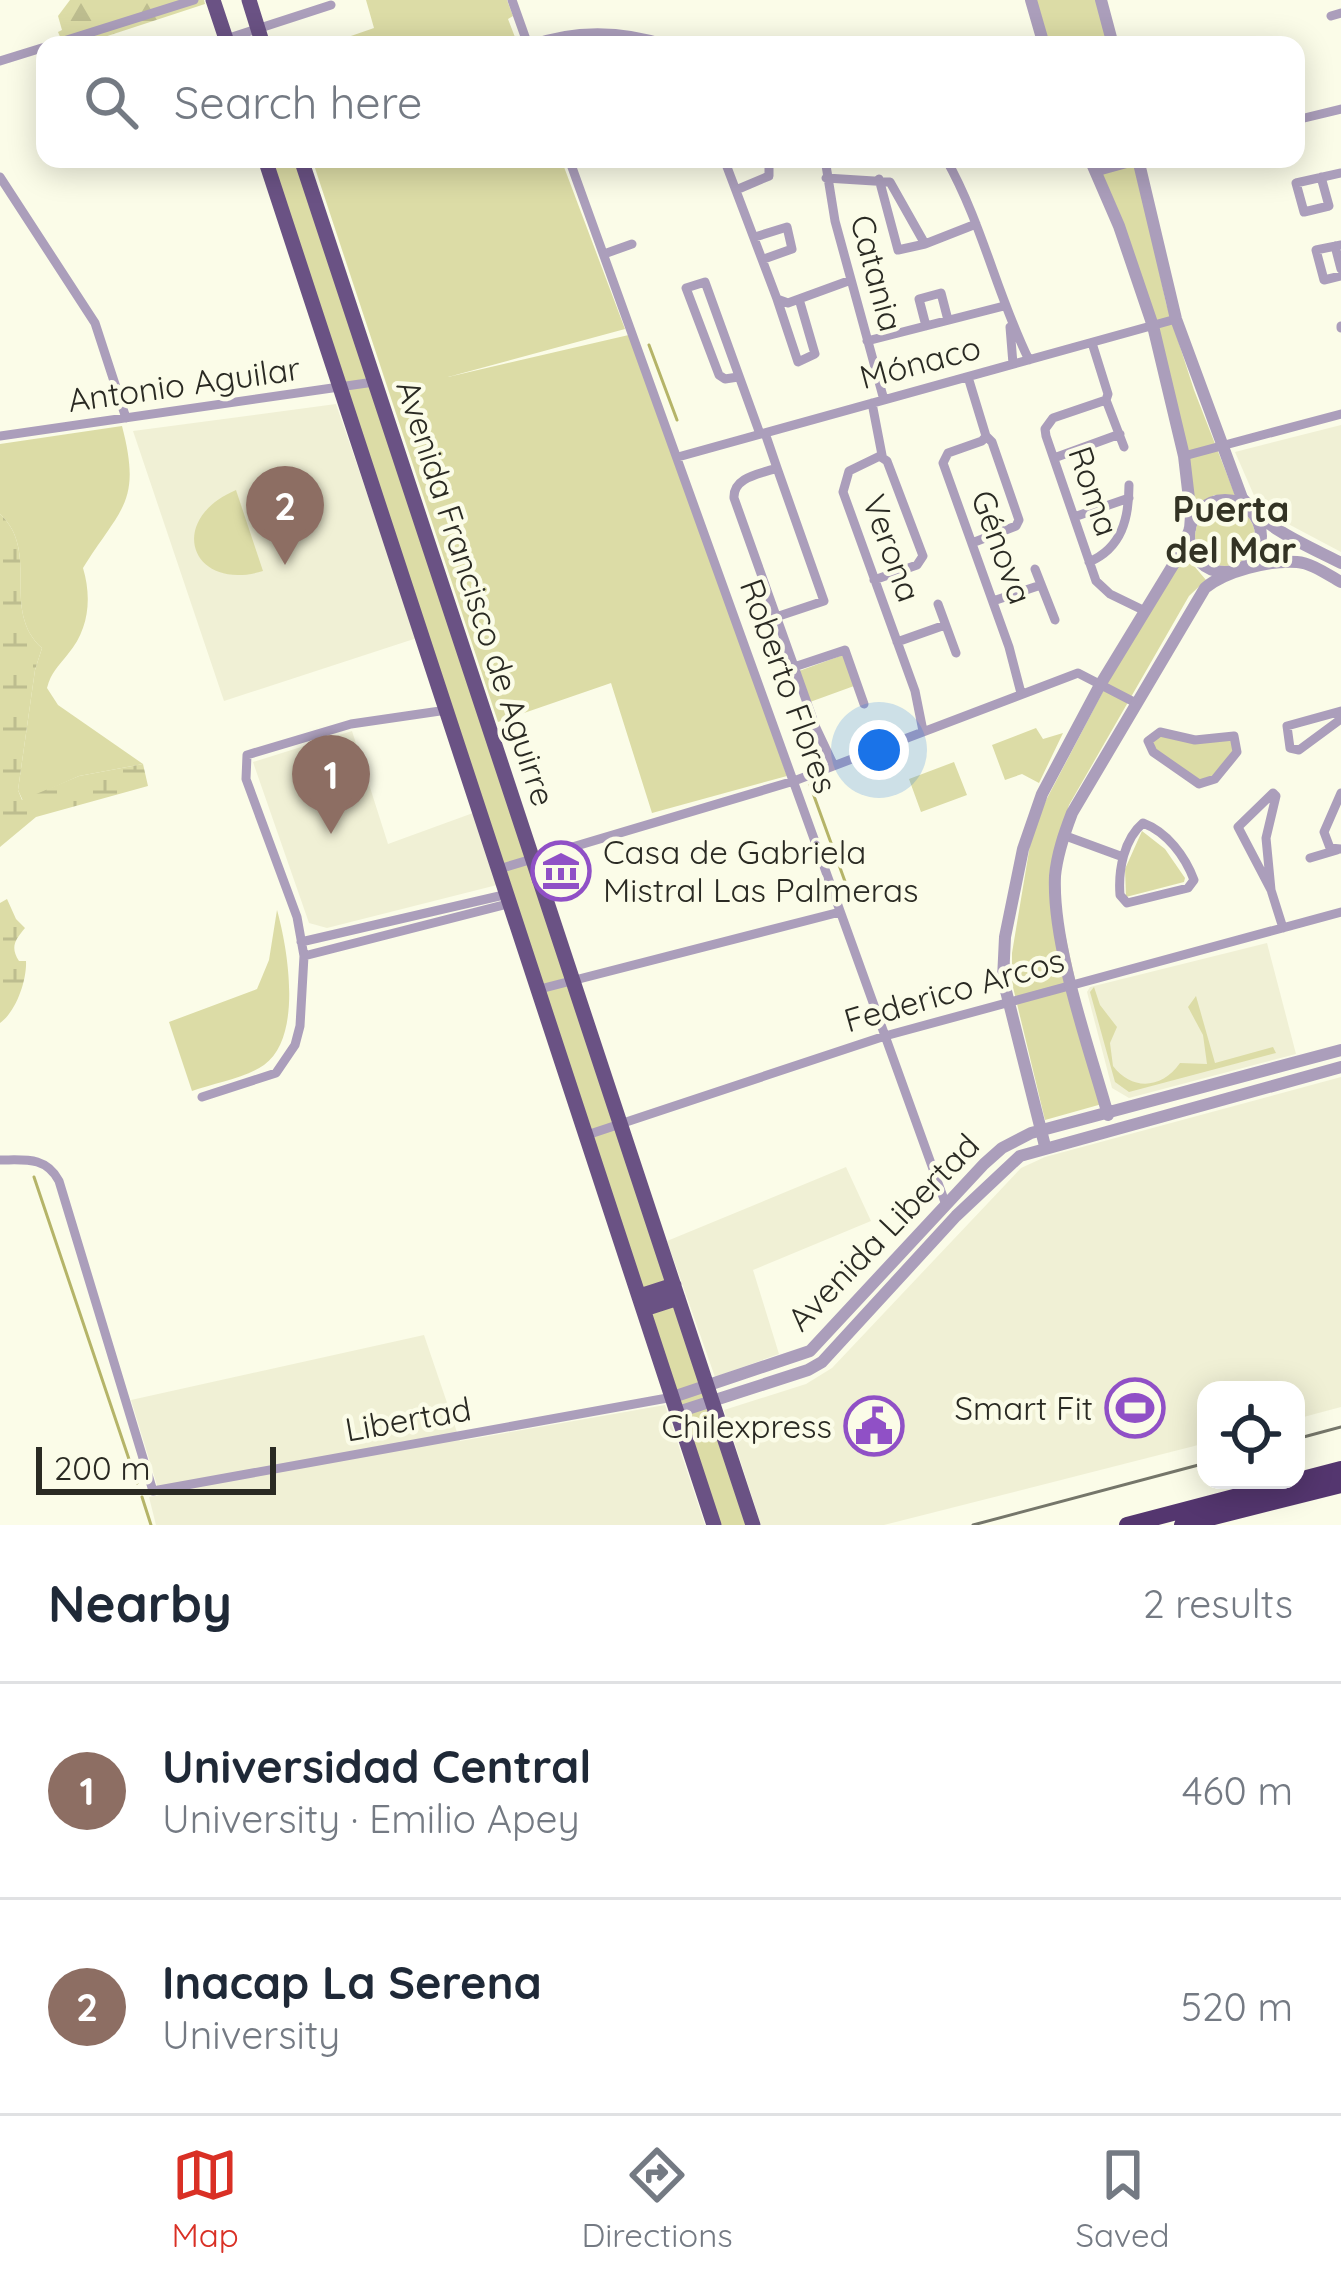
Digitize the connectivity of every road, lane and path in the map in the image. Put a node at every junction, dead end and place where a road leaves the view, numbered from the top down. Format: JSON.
{"nodes":[{"id":1,"x":194,"y":0,"type":"edge"},
{"id":2,"x":213,"y":0,"type":"edge"},
{"id":3,"x":249,"y":0,"type":"edge"},
{"id":4,"x":512,"y":0,"type":"edge"},
{"id":5,"x":1031,"y":0,"type":"edge"},
{"id":6,"x":1101,"y":0,"type":"edge"},
{"id":7,"x":332,"y":4,"type":"dead end"},
{"id":8,"x":625,"y":34,"type":"junction"},
{"id":9,"x":80,"y":36,"type":"edge"},
{"id":10,"x":225,"y":36,"type":"edge"},
{"id":11,"x":261,"y":36,"type":"edge"},
{"id":12,"x":263,"y":36,"type":"edge"},
{"id":13,"x":525,"y":36,"type":"edge"},
{"id":14,"x":563,"y":36,"type":"edge"},
{"id":15,"x":614,"y":36,"type":"edge"},
{"id":16,"x":633,"y":36,"type":"edge"},
{"id":17,"x":1041,"y":36,"type":"edge"},
{"id":18,"x":1111,"y":36,"type":"edge"},
{"id":19,"x":36,"y":50,"type":"edge"},
{"id":20,"x":0,"y":61,"type":"edge"},
{"id":21,"x":1341,"y":109,"type":"edge"},
{"id":22,"x":1305,"y":118,"type":"edge"},
{"id":23,"x":268,"y":168,"type":"edge"},
{"id":24,"x":304,"y":168,"type":"edge"},
{"id":25,"x":572,"y":168,"type":"edge"},
{"id":26,"x":727,"y":168,"type":"edge"},
{"id":27,"x":770,"y":168,"type":"edge"},
{"id":28,"x":825,"y":168,"type":"edge"},
{"id":29,"x":950,"y":168,"type":"edge"},
{"id":30,"x":1094,"y":168,"type":"edge"},
{"id":31,"x":1142,"y":168,"type":"edge"},
{"id":32,"x":1341,"y":173,"type":"edge"},
{"id":33,"x":0,"y":177,"type":"edge"},
{"id":34,"x":1321,"y":177,"type":"dead end"},
{"id":35,"x":826,"y":178,"type":"junction"},
{"id":36,"x":879,"y":179,"type":"junction"},
{"id":37,"x":736,"y":190,"type":"junction"},
{"id":38,"x":976,"y":224,"type":"junction"},
{"id":39,"x":755,"y":237,"type":"junction"},
{"id":40,"x":632,"y":244,"type":"dead end"},
{"id":41,"x":925,"y":244,"type":"junction"},
{"id":42,"x":1338,"y":245,"type":"edge"},
{"id":43,"x":604,"y":254,"type":"junction"},
{"id":44,"x":764,"y":259,"type":"junction"},
{"id":45,"x":335,"y":263,"type":"junction"},
{"id":46,"x":1341,"y":273,"type":"edge"},
{"id":47,"x":303,"y":274,"type":"junction"},
{"id":48,"x":851,"y":280,"type":"junction"},
{"id":49,"x":777,"y":299,"type":"junction"},
{"id":50,"x":800,"y":299,"type":"junction"},
{"id":51,"x":1004,"y":306,"type":"junction"},
{"id":52,"x":948,"y":320,"type":"junction"},
{"id":53,"x":1176,"y":320,"type":"junction"},
{"id":54,"x":1010,"y":322,"type":"junction"},
{"id":55,"x":926,"y":326,"type":"junction"},
{"id":56,"x":1153,"y":326,"type":"junction"},
{"id":57,"x":867,"y":340,"type":"junction"},
{"id":58,"x":1092,"y":343,"type":"junction"},
{"id":59,"x":1029,"y":360,"type":"junction"},
{"id":60,"x":1013,"y":364,"type":"junction"},
{"id":61,"x":738,"y":376,"type":"junction"},
{"id":62,"x":968,"y":377,"type":"junction"},
{"id":63,"x":374,"y":382,"type":"junction"},
{"id":64,"x":341,"y":390,"type":"junction"},
{"id":65,"x":1106,"y":400,"type":"junction"},
{"id":66,"x":878,"y":402,"type":"junction"},
{"id":67,"x":1341,"y":414,"type":"edge"},
{"id":68,"x":126,"y":418,"type":"junction"},
{"id":69,"x":763,"y":434,"type":"junction"},
{"id":70,"x":1120,"y":434,"type":"junction"},
{"id":71,"x":0,"y":436,"type":"edge"},
{"id":72,"x":986,"y":436,"type":"junction"},
{"id":73,"x":1220,"y":446,"type":"junction"},
{"id":74,"x":1124,"y":447,"type":"dead end"},
{"id":75,"x":1184,"y":456,"type":"junction"},
{"id":76,"x":678,"y":457,"type":"junction"},
{"id":77,"x":881,"y":457,"type":"junction"},
{"id":78,"x":1054,"y":458,"type":"junction"},
{"id":79,"x":777,"y":467,"type":"junction"},
{"id":80,"x":1129,"y":485,"type":"dead end"},
{"id":81,"x":1129,"y":498,"type":"junction"},
{"id":82,"x":413,"y":499,"type":"junction"},
{"id":83,"x":381,"y":510,"type":"junction"},
{"id":84,"x":1254,"y":514,"type":"junction"},
{"id":85,"x":1074,"y":517,"type":"junction"},
{"id":86,"x":1190,"y":529,"type":"junction"},
{"id":87,"x":972,"y":544,"type":"junction"},
{"id":88,"x":1089,"y":562,"type":"junction"},
{"id":89,"x":1341,"y":563,"type":"edge"},
{"id":90,"x":1035,"y":569,"type":"dead end"},
{"id":91,"x":1238,"y":570,"type":"junction"},
{"id":92,"x":874,"y":580,"type":"junction"},
{"id":93,"x":1341,"y":582,"type":"edge"},
{"id":94,"x":1041,"y":585,"type":"junction"},
{"id":95,"x":993,"y":602,"type":"junction"},
{"id":96,"x":938,"y":604,"type":"dead end"},
{"id":97,"x":1145,"y":611,"type":"junction"},
{"id":98,"x":452,"y":616,"type":"junction"},
{"id":99,"x":776,"y":617,"type":"junction"},
{"id":100,"x":1055,"y":620,"type":"dead end"},
{"id":101,"x":945,"y":625,"type":"junction"},
{"id":102,"x":419,"y":626,"type":"junction"},
{"id":103,"x":897,"y":642,"type":"junction"},
{"id":104,"x":956,"y":653,"type":"dead end"},
{"id":105,"x":794,"y":667,"type":"junction"},
{"id":106,"x":1100,"y":685,"type":"junction"},
{"id":107,"x":1021,"y":693,"type":"junction"},
{"id":108,"x":1134,"y":702,"type":"junction"},
{"id":109,"x":864,"y":704,"type":"dead end"},
{"id":110,"x":447,"y":710,"type":"junction"},
{"id":111,"x":1341,"y":715,"type":"edge"},
{"id":112,"x":1231,"y":719,"type":"dead end"},
{"id":113,"x":1120,"y":726,"type":"junction"},
{"id":114,"x":923,"y":731,"type":"junction"},
{"id":115,"x":1234,"y":736,"type":"junction"},
{"id":116,"x":492,"y":738,"type":"junction"},
{"id":117,"x":1148,"y":741,"type":"junction"},
{"id":118,"x":459,"y":747,"type":"junction"},
{"id":119,"x":834,"y":766,"type":"junction"},
{"id":120,"x":794,"y":782,"type":"junction"},
{"id":121,"x":1341,"y":793,"type":"edge"},
{"id":122,"x":1063,"y":835,"type":"junction"},
{"id":123,"x":1339,"y":849,"type":"edge"},
{"id":124,"x":532,"y":857,"type":"junction"},
{"id":125,"x":1123,"y":857,"type":"junction"},
{"id":126,"x":1310,"y":858,"type":"dead end"},
{"id":127,"x":500,"y":869,"type":"junction"},
{"id":128,"x":1271,"y":890,"type":"junction"},
{"id":129,"x":509,"y":898,"type":"junction"},
{"id":130,"x":840,"y":912,"type":"junction"},
{"id":131,"x":1341,"y":912,"type":"edge"},
{"id":132,"x":1282,"y":928,"type":"junction"},
{"id":133,"x":301,"y":942,"type":"junction"},
{"id":134,"x":304,"y":956,"type":"junction"},
{"id":135,"x":572,"y":979,"type":"junction"},
{"id":136,"x":1073,"y":984,"type":"junction"},
{"id":137,"x":540,"y":989,"type":"junction"},
{"id":138,"x":1007,"y":1000,"type":"junction"},
{"id":139,"x":885,"y":1036,"type":"junction"},
{"id":140,"x":1341,"y":1050,"type":"edge"},
{"id":141,"x":1341,"y":1067,"type":"edge"},
{"id":142,"x":202,"y":1096,"type":"dead end"},
{"id":143,"x":1107,"y":1112,"type":"junction"},
{"id":144,"x":620,"y":1122,"type":"junction"},
{"id":145,"x":1111,"y":1128,"type":"junction"},
{"id":146,"x":1041,"y":1131,"type":"junction"},
{"id":147,"x":587,"y":1135,"type":"junction"},
{"id":148,"x":1045,"y":1146,"type":"junction"},
{"id":149,"x":0,"y":1160,"type":"edge"},
{"id":150,"x":946,"y":1205,"type":"junction"},
{"id":151,"x":676,"y":1292,"type":"junction"},
{"id":152,"x":642,"y":1303,"type":"junction"},
{"id":153,"x":710,"y":1394,"type":"junction"},
{"id":154,"x":675,"y":1404,"type":"junction"},
{"id":155,"x":1341,"y":1469,"type":"edge"},
{"id":156,"x":1336,"y":1488,"type":"edge"},
{"id":157,"x":1233,"y":1519,"type":"edge"},
{"id":158,"x":714,"y":1525,"type":"edge"},
{"id":159,"x":753,"y":1525,"type":"edge"},
{"id":160,"x":1127,"y":1525,"type":"edge"},
{"id":161,"x":1182,"y":1525,"type":"edge"}],
"edges":[{"from":1,"to":9,"type":"street"},
{"from":2,"to":10,"type":"main road"},
{"from":3,"to":11,"type":"main road"},
{"from":4,"to":13,"type":"street"},
{"from":5,"to":17,"type":"street"},
{"from":6,"to":18,"type":"street"},
{"from":7,"to":12,"type":"street"},
{"from":8,"to":14,"type":"street"},
{"from":8,"to":15,"type":"street"},
{"from":8,"to":16,"type":"street"},
{"from":19,"to":20,"type":"street"},
{"from":21,"to":22,"type":"street"},
{"from":23,"to":47,"type":"main road","name":"Avenida Francisco de Aguirre"},
{"from":24,"to":45,"type":"main road","name":"Avenida Francisco de Aguirre"},
{"from":25,"to":43,"type":"street","name":"Roberto Flores"},
{"from":26,"to":37,"type":"street"},
{"from":27,"to":37,"type":"street"},
{"from":28,"to":35,"type":"street","name":"Catania"},
{"from":29,"to":38,"type":"street"},
{"from":30,"to":56,"type":"street"},
{"from":31,"to":53,"type":"street"},
{"from":32,"to":34,"type":"street"},
{"from":33,"to":68,"type":"street"},
{"from":35,"to":36,"type":"street"},
{"from":35,"to":48,"type":"street","name":"Catania"},
{"from":36,"to":41,"type":"street"},
{"from":36,"to":41,"type":"street"},
{"from":37,"to":39,"type":"street"},
{"from":38,"to":41,"type":"street"},
{"from":38,"to":51,"type":"street"},
{"from":39,"to":44,"type":"street"},
{"from":39,"to":44,"type":"street"},
{"from":40,"to":43,"type":"street"},
{"from":42,"to":46,"type":"street"},
{"from":42,"to":46,"type":"street"},
{"from":43,"to":76,"type":"street","name":"Roberto Flores"},
{"from":44,"to":49,"type":"street"},
{"from":45,"to":47,"type":"main road"},
{"from":45,"to":63,"type":"main road","name":"Avenida Francisco de Aguirre"},
{"from":47,"to":64,"type":"main road","name":"Avenida Francisco de Aguirre"},
{"from":48,"to":50,"type":"street"},
{"from":48,"to":57,"type":"street","name":"Catania"},
{"from":49,"to":50,"type":"street"},
{"from":49,"to":50,"type":"street"},
{"from":51,"to":52,"type":"street"},
{"from":51,"to":54,"type":"street"},
{"from":52,"to":55,"type":"street"},
{"from":52,"to":55,"type":"street"},
{"from":53,"to":56,"type":"street","name":"Mónaco"},
{"from":53,"to":73,"type":"street"},
{"from":54,"to":59,"type":"street"},
{"from":54,"to":60,"type":"street"},
{"from":55,"to":57,"type":"street"},
{"from":56,"to":58,"type":"street","name":"Mónaco"},
{"from":56,"to":75,"type":"street"},
{"from":57,"to":66,"type":"street","name":"Catania"},
{"from":58,"to":59,"type":"street","name":"Mónaco"},
{"from":58,"to":65,"type":"street","name":"Roma"},
{"from":59,"to":60,"type":"street","name":"Mónaco"},
{"from":60,"to":62,"type":"street","name":"Mónaco"},
{"from":61,"to":61,"type":"street"},
{"from":61,"to":69,"type":"street"},
{"from":62,"to":66,"type":"street","name":"Mónaco"},
{"from":62,"to":72,"type":"street"},
{"from":63,"to":64,"type":"street","name":"Antonio Aguilar"},
{"from":63,"to":82,"type":"main road","name":"Avenida Francisco de Aguirre"},
{"from":64,"to":68,"type":"street","name":"Antonio Aguilar"},
{"from":64,"to":83,"type":"main road","name":"Avenida Francisco de Aguirre"},
{"from":65,"to":70,"type":"street","name":"Roma"},
{"from":65,"to":78,"type":"street","name":"Roma"},
{"from":66,"to":69,"type":"street","name":"Mónaco"},
{"from":66,"to":77,"type":"street","name":"Verona"},
{"from":67,"to":73,"type":"street"},
{"from":68,"to":71,"type":"street","name":"Antonio Aguilar"},
{"from":69,"to":76,"type":"street","name":"Mónaco"},
{"from":69,"to":79,"type":"street"},
{"from":70,"to":74,"type":"street","name":"Roma"},
{"from":70,"to":78,"type":"street"},
{"from":72,"to":87,"type":"street","name":"Génova"},
{"from":72,"to":87,"type":"street"},
{"from":73,"to":75,"type":"street"},
{"from":73,"to":84,"type":"street"},
{"from":75,"to":86,"type":"street"},
{"from":76,"to":120,"type":"street","name":"Roberto Flores"},
{"from":77,"to":92,"type":"street","name":"Verona"},
{"from":77,"to":92,"type":"street"},
{"from":78,"to":85,"type":"street","name":"Roma"},
{"from":79,"to":99,"type":"street"},
{"from":79,"to":99,"type":"street"},
{"from":80,"to":81,"type":"street"},
{"from":81,"to":85,"type":"street"},
{"from":81,"to":88,"type":"street"},
{"from":82,"to":83,"type":"main road"},
{"from":82,"to":98,"type":"main road","name":"Avenida Francisco de Aguirre"},
{"from":83,"to":102,"type":"main road","name":"Avenida Francisco de Aguirre"},
{"from":84,"to":86,"type":"street"},
{"from":84,"to":89,"type":"street"},
{"from":84,"to":91,"type":"street"},
{"from":85,"to":88,"type":"street","name":"Roma"},
{"from":86,"to":91,"type":"street"},
{"from":86,"to":97,"type":"street"},
{"from":87,"to":95,"type":"street","name":"Génova"},
{"from":88,"to":97,"type":"street","name":"Roma"},
{"from":90,"to":94,"type":"street"},
{"from":91,"to":93,"type":"street"},
{"from":91,"to":108,"type":"street"},
{"from":92,"to":103,"type":"street","name":"Verona"},
{"from":94,"to":95,"type":"street"},
{"from":94,"to":100,"type":"street"},
{"from":95,"to":107,"type":"street","name":"Génova"},
{"from":96,"to":101,"type":"street"},
{"from":97,"to":106,"type":"street"},
{"from":98,"to":102,"type":"main road"},
{"from":98,"to":116,"type":"main road","name":"Avenida Francisco de Aguirre"},
{"from":99,"to":105,"type":"street"},
{"from":101,"to":103,"type":"street"},
{"from":101,"to":104,"type":"street"},
{"from":102,"to":110,"type":"main road","name":"Avenida Francisco de Aguirre"},
{"from":103,"to":114,"type":"street","name":"Verona"},
{"from":105,"to":109,"type":"street"},
{"from":105,"to":119,"type":"street"},
{"from":106,"to":107,"type":"street"},
{"from":106,"to":108,"type":"street"},
{"from":106,"to":138,"type":"street"},
{"from":107,"to":114,"type":"street"},
{"from":108,"to":113,"type":"street"},
{"from":110,"to":118,"type":"main road","name":"Avenida Francisco de Aguirre"},
{"from":110,"to":133,"type":"street"},
{"from":111,"to":111,"type":"street"},
{"from":112,"to":115,"type":"street"},
{"from":113,"to":117,"type":"street"},
{"from":113,"to":122,"type":"street"},
{"from":114,"to":119,"type":"street"},
{"from":115,"to":117,"type":"street"},
{"from":115,"to":117,"type":"street"},
{"from":116,"to":118,"type":"main road"},
{"from":116,"to":124,"type":"main road","name":"Avenida Francisco de Aguirre"},
{"from":118,"to":127,"type":"main road","name":"Avenida Francisco de Aguirre"},
{"from":119,"to":120,"type":"street"},
{"from":120,"to":124,"type":"street"},
{"from":120,"to":130,"type":"street","name":"Roberto Flores"},
{"from":121,"to":123,"type":"street"},
{"from":122,"to":125,"type":"street"},
{"from":122,"to":136,"type":"street"},
{"from":123,"to":126,"type":"street"},
{"from":124,"to":127,"type":"street"},
{"from":124,"to":135,"type":"main road","name":"Avenida Francisco de Aguirre"},
{"from":125,"to":125,"type":"street"},
{"from":127,"to":129,"type":"main road","name":"Avenida Francisco de Aguirre"},
{"from":128,"to":128,"type":"street"},
{"from":128,"to":132,"type":"street"},
{"from":129,"to":133,"type":"street"},
{"from":129,"to":134,"type":"street"},
{"from":129,"to":137,"type":"main road","name":"Avenida Francisco de Aguirre"},
{"from":130,"to":135,"type":"street"},
{"from":130,"to":139,"type":"street","name":"Roberto Flores"},
{"from":131,"to":132,"type":"street","name":"Federico Arcos"},
{"from":132,"to":136,"type":"street","name":"Federico Arcos"},
{"from":133,"to":134,"type":"street"},
{"from":134,"to":142,"type":"street"},
{"from":135,"to":137,"type":"street"},
{"from":135,"to":144,"type":"main road","name":"Avenida Francisco de Aguirre"},
{"from":136,"to":138,"type":"street","name":"Federico Arcos"},
{"from":136,"to":143,"type":"street"},
{"from":137,"to":147,"type":"main road","name":"Avenida Francisco de Aguirre"},
{"from":138,"to":139,"type":"street","name":"Federico Arcos"},
{"from":138,"to":146,"type":"street"},
{"from":139,"to":144,"type":"street","name":"Federico Arcos"},
{"from":139,"to":150,"type":"street","name":"Roberto Flores"},
{"from":140,"to":143,"type":"street","name":"Avenida Libertad"},
{"from":141,"to":145,"type":"street","name":"Avenida Libertad"},
{"from":143,"to":145,"type":"street"},
{"from":143,"to":146,"type":"street","name":"Avenida Libertad"},
{"from":144,"to":147,"type":"street","name":"Federico Arcos"},
{"from":144,"to":151,"type":"main road","name":"Avenida Francisco de Aguirre"},
{"from":145,"to":148,"type":"street","name":"Avenida Libertad"},
{"from":146,"to":148,"type":"street"},
{"from":146,"to":150,"type":"street","name":"Avenida Libertad"},
{"from":147,"to":152,"type":"main road","name":"Avenida Francisco de Aguirre"},
{"from":148,"to":153,"type":"street","name":"Avenida Libertad"},
{"from":149,"to":154,"type":"street","name":"Libertad"},
{"from":150,"to":153,"type":"street","name":"Avenida Libertad"},
{"from":151,"to":152,"type":"main road"},
{"from":151,"to":153,"type":"main road","name":"Avenida Francisco de Aguirre"},
{"from":152,"to":154,"type":"main road","name":"Avenida Francisco de Aguirre"},
{"from":153,"to":154,"type":"street","name":"Avenida Libertad"},
{"from":153,"to":159,"type":"main road","name":"Avenida Francisco de Aguirre"},
{"from":154,"to":158,"type":"main road","name":"Avenida Francisco de Aguirre"},
{"from":155,"to":160,"type":"highway"},
{"from":156,"to":157,"type":"highway"},
{"from":157,"to":161,"type":"highway"}]}
